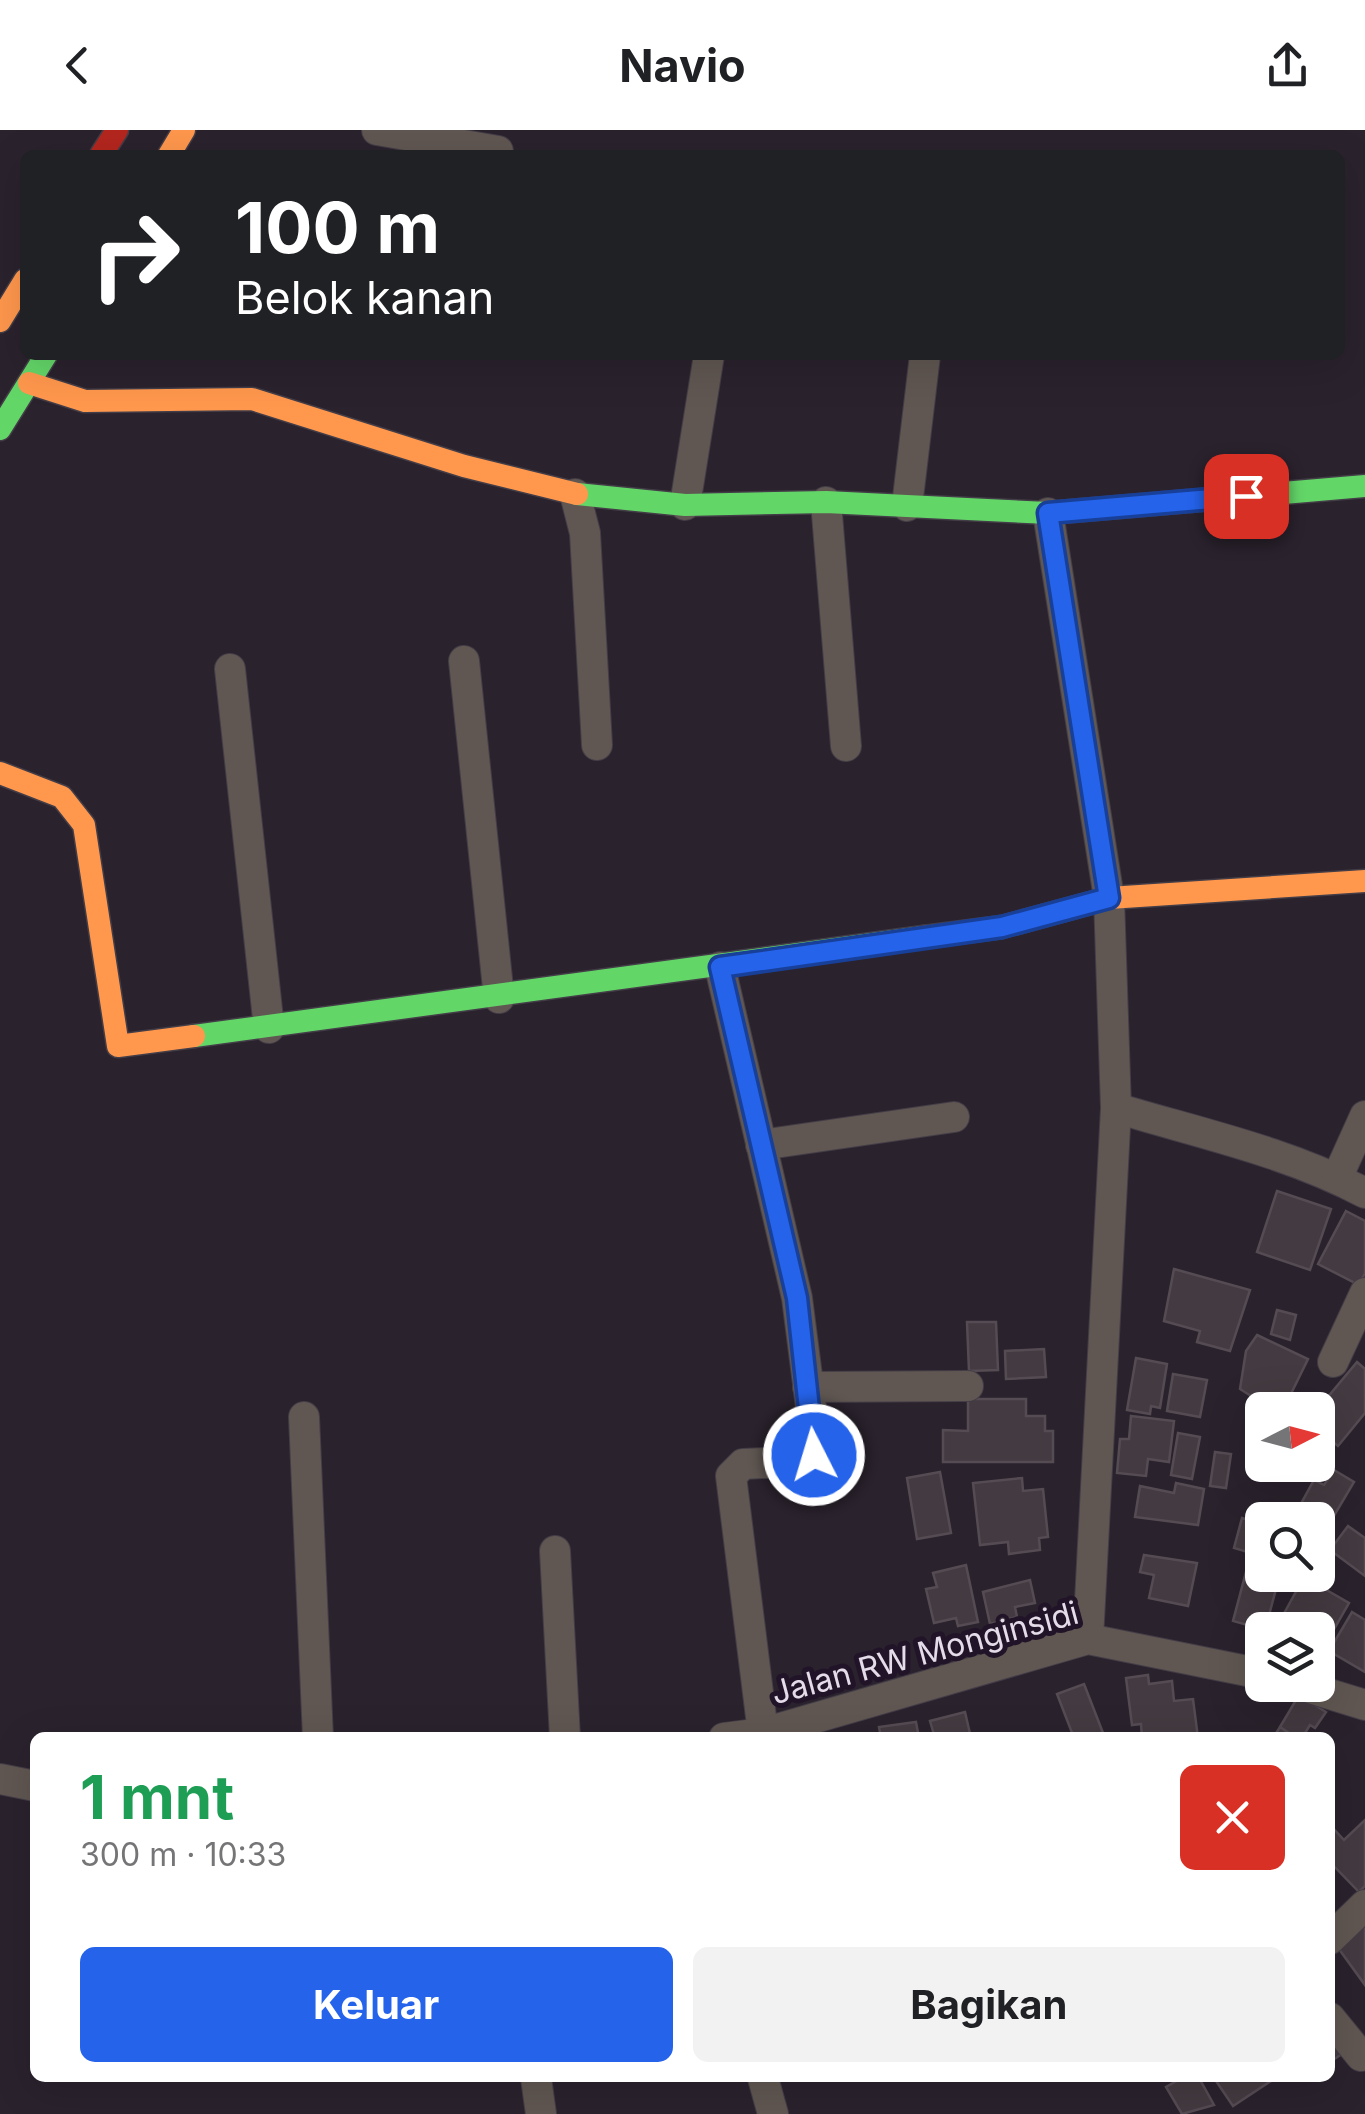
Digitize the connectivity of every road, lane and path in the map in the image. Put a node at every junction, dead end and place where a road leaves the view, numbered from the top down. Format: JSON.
{"nodes":[{"id":1,"x":377,"y":130,"type":"edge"},
{"id":2,"x":492,"y":150,"type":"edge"},
{"id":3,"x":20,"y":288,"type":"edge"},
{"id":4,"x":0,"y":321,"type":"edge"},
{"id":5,"x":43,"y":360,"type":"edge"},
{"id":6,"x":708,"y":360,"type":"edge"},
{"id":7,"x":925,"y":360,"type":"edge"},
{"id":8,"x":28,"y":383,"type":"junction"},
{"id":9,"x":0,"y":429,"type":"edge"},
{"id":10,"x":1365,"y":486,"type":"edge"},
{"id":11,"x":575,"y":494,"type":"junction"},
{"id":12,"x":826,"y":502,"type":"junction"},
{"id":13,"x":684,"y":505,"type":"junction"},
{"id":14,"x":906,"y":506,"type":"junction"},
{"id":15,"x":1048,"y":513,"type":"junction"},
{"id":16,"x":464,"y":661,"type":"dead end"},
{"id":17,"x":230,"y":669,"type":"dead end"},
{"id":18,"x":597,"y":745,"type":"dead end"},
{"id":19,"x":846,"y":746,"type":"dead end"},
{"id":20,"x":0,"y":773,"type":"edge"},
{"id":21,"x":1365,"y":881,"type":"edge"},
{"id":22,"x":1109,"y":898,"type":"junction"},
{"id":23,"x":720,"y":967,"type":"junction"},
{"id":24,"x":499,"y":998,"type":"junction"},
{"id":25,"x":268,"y":1028,"type":"junction"},
{"id":26,"x":1116,"y":1108,"type":"junction"},
{"id":27,"x":954,"y":1116,"type":"dead end"},
{"id":28,"x":1365,"y":1116,"type":"edge"},
{"id":29,"x":761,"y":1145,"type":"junction"},
{"id":30,"x":1337,"y":1178,"type":"junction"},
{"id":31,"x":1365,"y":1193,"type":"edge"},
{"id":32,"x":1365,"y":1294,"type":"edge"},
{"id":33,"x":1332,"y":1362,"type":"dead end"},
{"id":34,"x":968,"y":1386,"type":"dead end"},
{"id":35,"x":808,"y":1387,"type":"junction"},
{"id":36,"x":304,"y":1417,"type":"dead end"},
{"id":37,"x":555,"y":1551,"type":"dead end"},
{"id":38,"x":1088,"y":1639,"type":"junction"},
{"id":39,"x":1245,"y":1671,"type":"edge"},
{"id":40,"x":1335,"y":1696,"type":"edge"},
{"id":41,"x":1365,"y":1705,"type":"edge"},
{"id":42,"x":318,"y":1732,"type":"edge"},
{"id":43,"x":565,"y":1732,"type":"edge"},
{"id":44,"x":763,"y":1732,"type":"edge"},
{"id":45,"x":766,"y":1732,"type":"edge"},
{"id":46,"x":0,"y":1779,"type":"edge"},
{"id":47,"x":30,"y":1785,"type":"edge"},
{"id":48,"x":1365,"y":1905,"type":"edge"},
{"id":49,"x":1335,"y":1934,"type":"edge"},
{"id":50,"x":1335,"y":2024,"type":"edge"},
{"id":51,"x":1361,"y":2056,"type":"dead end"},
{"id":52,"x":537,"y":2082,"type":"edge"},
{"id":53,"x":764,"y":2082,"type":"edge"},
{"id":54,"x":541,"y":2114,"type":"edge"},
{"id":55,"x":774,"y":2114,"type":"edge"}],
"edges":[{"from":1,"to":2,"type":"street"},
{"from":3,"to":4,"type":"main road"},
{"from":5,"to":8,"type":"main road"},
{"from":6,"to":13,"type":"street"},
{"from":7,"to":14,"type":"street"},
{"from":8,"to":9,"type":"main road"},
{"from":8,"to":11,"type":"main road"},
{"from":10,"to":15,"type":"main road"},
{"from":11,"to":13,"type":"main road"},
{"from":11,"to":18,"type":"street"},
{"from":12,"to":13,"type":"main road"},
{"from":12,"to":14,"type":"main road"},
{"from":12,"to":19,"type":"street"},
{"from":14,"to":15,"type":"main road"},
{"from":15,"to":22,"type":"street"},
{"from":16,"to":24,"type":"street"},
{"from":17,"to":25,"type":"street"},
{"from":20,"to":25,"type":"main road"},
{"from":21,"to":22,"type":"main road"},
{"from":22,"to":23,"type":"main road"},
{"from":22,"to":26,"type":"street"},
{"from":23,"to":24,"type":"main road"},
{"from":23,"to":29,"type":"street"},
{"from":24,"to":25,"type":"main road"},
{"from":26,"to":30,"type":"street"},
{"from":26,"to":38,"type":"street"},
{"from":27,"to":29,"type":"street"},
{"from":28,"to":30,"type":"street"},
{"from":29,"to":35,"type":"street"},
{"from":30,"to":31,"type":"street"},
{"from":32,"to":33,"type":"street"},
{"from":34,"to":35,"type":"street"},
{"from":35,"to":44,"type":"street"},
{"from":36,"to":42,"type":"street"},
{"from":37,"to":43,"type":"street"},
{"from":38,"to":39,"type":"street","name":"Jalan RW Monginsidi"},
{"from":38,"to":45,"type":"street","name":"Jalan RW Monginsidi"},
{"from":40,"to":41,"type":"street"},
{"from":46,"to":47,"type":"street"},
{"from":48,"to":49,"type":"street"},
{"from":50,"to":51,"type":"street"},
{"from":52,"to":54,"type":"street"},
{"from":53,"to":55,"type":"street"}]}
